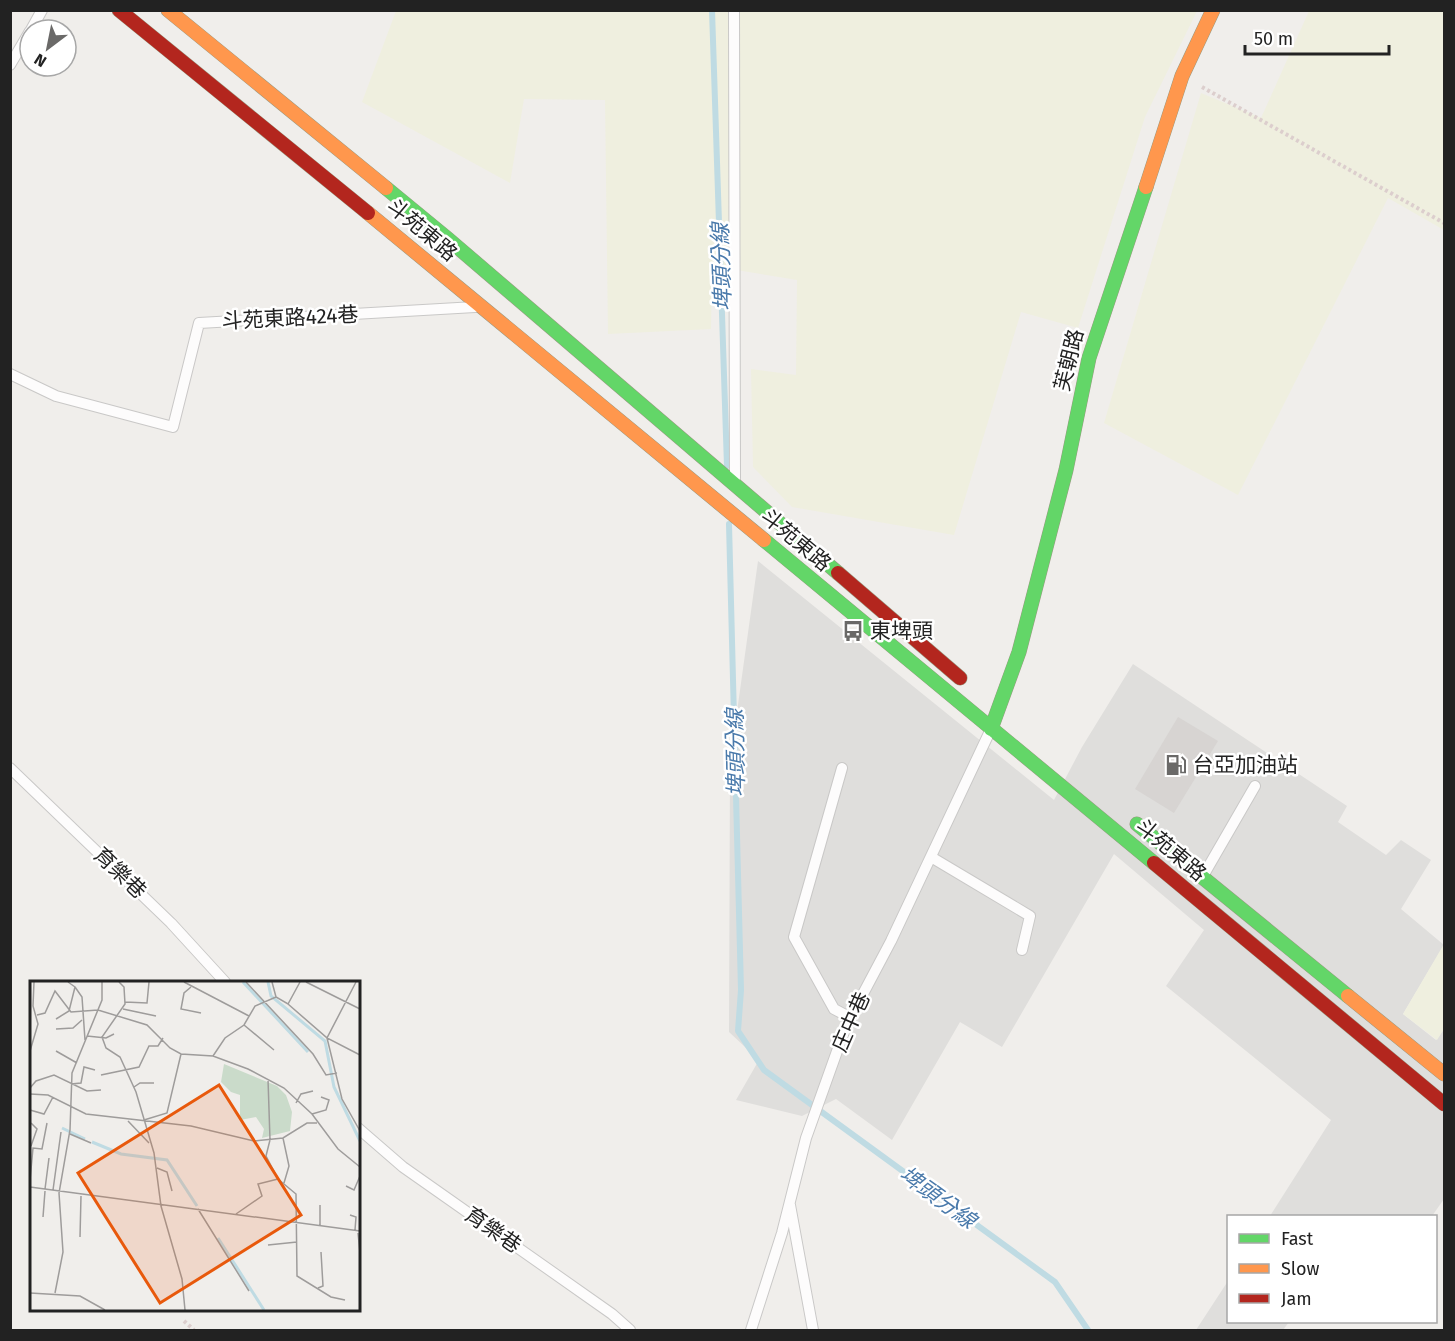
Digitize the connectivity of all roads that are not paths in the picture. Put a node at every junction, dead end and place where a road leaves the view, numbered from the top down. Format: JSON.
{"nodes":[{"id":1,"x":119,"y":10,"type":"edge"},
{"id":2,"x":168,"y":10,"type":"edge"},
{"id":3,"x":734,"y":10,"type":"edge"},
{"id":4,"x":1213,"y":10,"type":"edge"},
{"id":5,"x":18,"y":51,"type":"edge"},
{"id":6,"x":10,"y":65,"type":"edge"},
{"id":7,"x":480,"y":306,"type":"junction"},
{"id":8,"x":10,"y":374,"type":"edge"},
{"id":9,"x":736,"y":501,"type":"junction"},
{"id":10,"x":972,"y":688,"type":"dead end"},
{"id":11,"x":991,"y":729,"type":"junction"},
{"id":12,"x":10,"y":768,"type":"edge"},
{"id":13,"x":842,"y":768,"type":"dead end"},
{"id":14,"x":1255,"y":786,"type":"dead end"},
{"id":15,"x":1126,"y":815,"type":"dead end"},
{"id":16,"x":931,"y":857,"type":"junction"},
{"id":17,"x":1180,"y":859,"type":"junction"},
{"id":18,"x":1167,"y":874,"type":"junction"},
{"id":19,"x":1203,"y":877,"type":"junction"},
{"id":20,"x":1022,"y":950,"type":"dead end"},
{"id":21,"x":224,"y":981,"type":"edge"},
{"id":22,"x":851,"y":1017,"type":"junction"},
{"id":23,"x":1424,"y":1058,"type":"junction"},
{"id":24,"x":1444,"y":1074,"type":"edge"},
{"id":25,"x":1409,"y":1075,"type":"junction"},
{"id":26,"x":1444,"y":1104,"type":"edge"},
{"id":27,"x":360,"y":1130,"type":"edge"},
{"id":28,"x":790,"y":1202,"type":"junction"},
{"id":29,"x":630,"y":1330,"type":"edge"},
{"id":30,"x":752,"y":1330,"type":"edge"},
{"id":31,"x":813,"y":1330,"type":"edge"}],
"edges":[{"from":1,"to":7,"type":"main road","name":"斗苑東路"},
{"from":2,"to":9,"type":"main road","name":"斗苑東路"},
{"from":3,"to":9,"type":"lane"},
{"from":4,"to":11,"type":"main road","name":"芙朝路"},
{"from":5,"to":6,"type":"lane"},
{"from":7,"to":8,"type":"lane","name":"斗苑東路424巷"},
{"from":7,"to":9,"type":"main road","name":"斗苑東路"},
{"from":9,"to":10,"type":"main road","name":"斗苑東路"},
{"from":9,"to":11,"type":"main road","name":"斗苑東路"},
{"from":11,"to":16,"type":"lane","name":"庄中巷"},
{"from":11,"to":18,"type":"main road","name":"斗苑東路"},
{"from":12,"to":21,"type":"lane","name":"育樂巷"},
{"from":13,"to":22,"type":"lane"},
{"from":14,"to":19,"type":"lane"},
{"from":15,"to":17,"type":"main road","name":"斗苑東路"},
{"from":16,"to":20,"type":"lane"},
{"from":16,"to":22,"type":"lane","name":"庄中巷"},
{"from":17,"to":18,"type":"main road"},
{"from":17,"to":19,"type":"main road","name":"斗苑東路"},
{"from":18,"to":25,"type":"main road","name":"斗苑東路"},
{"from":19,"to":23,"type":"main road","name":"斗苑東路"},
{"from":22,"to":28,"type":"lane","name":"庄中巷"},
{"from":23,"to":24,"type":"main road","name":"斗苑東路"},
{"from":23,"to":25,"type":"main road"},
{"from":25,"to":26,"type":"main road","name":"斗苑東路"},
{"from":27,"to":29,"type":"lane","name":"育樂巷"},
{"from":28,"to":30,"type":"lane","name":"庄中巷"},
{"from":28,"to":31,"type":"lane"}]}
